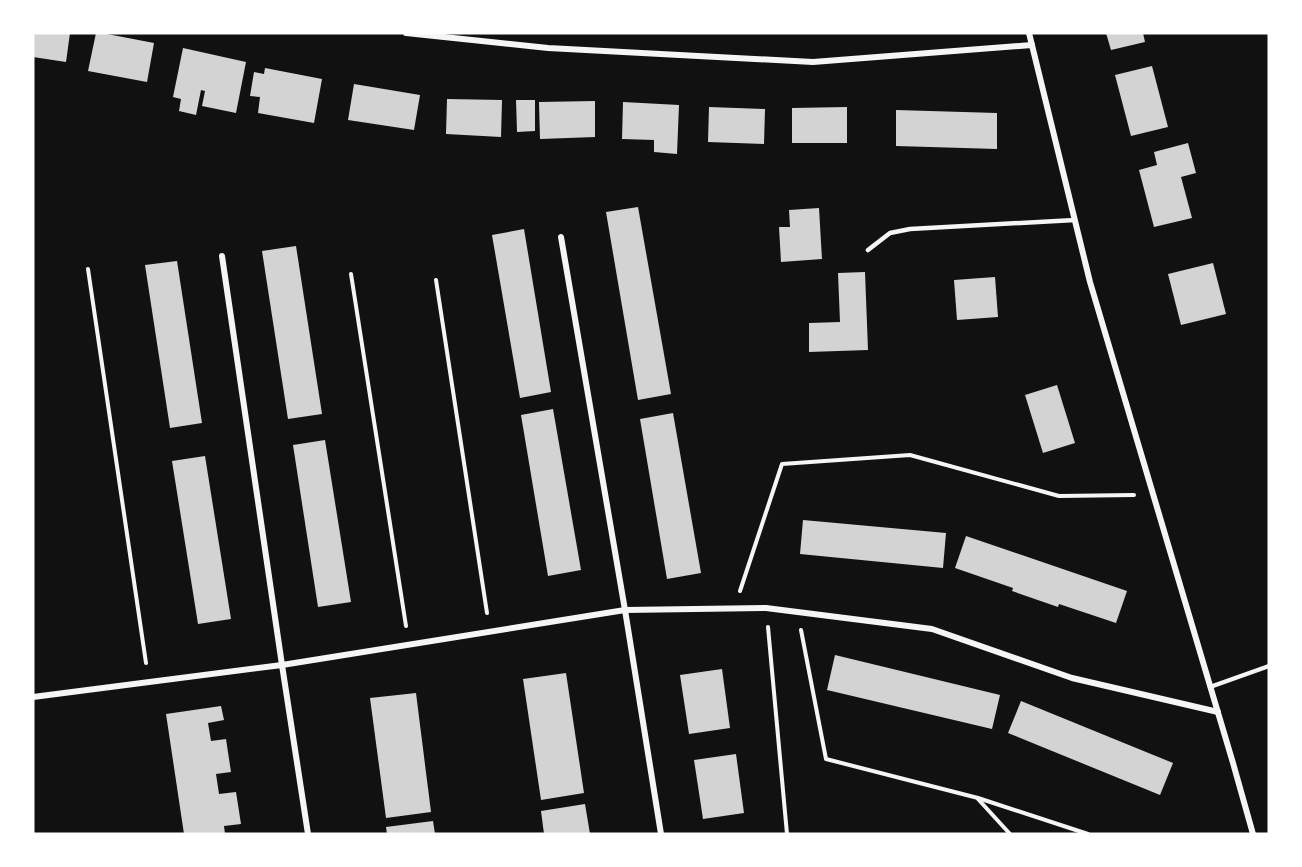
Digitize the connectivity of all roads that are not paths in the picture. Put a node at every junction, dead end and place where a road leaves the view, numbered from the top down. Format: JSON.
{"nodes":[{"id":1,"x":406,"y":33,"type":"edge"},
{"id":2,"x":1029,"y":33,"type":"edge"},
{"id":3,"x":1032,"y":45,"type":"junction"},
{"id":4,"x":1075,"y":220,"type":"junction"},
{"id":5,"x":561,"y":237,"type":"dead end"},
{"id":6,"x":868,"y":250,"type":"dead end"},
{"id":7,"x":222,"y":255,"type":"dead end"},
{"id":8,"x":625,"y":610,"type":"junction"},
{"id":9,"x":282,"y":665,"type":"junction"},
{"id":10,"x":1269,"y":666,"type":"edge"},
{"id":11,"x":1210,"y":687,"type":"junction"},
{"id":12,"x":33,"y":697,"type":"edge"},
{"id":13,"x":1218,"y":712,"type":"junction"},
{"id":14,"x":308,"y":834,"type":"edge"},
{"id":15,"x":661,"y":834,"type":"edge"},
{"id":16,"x":1253,"y":834,"type":"edge"}],
"edges":[{"from":1,"to":3,"type":"street"},
{"from":2,"to":3,"type":"street"},
{"from":3,"to":4,"type":"street"},
{"from":4,"to":6,"type":"lane"},
{"from":4,"to":11,"type":"street"},
{"from":5,"to":8,"type":"street"},
{"from":7,"to":9,"type":"street"},
{"from":8,"to":9,"type":"street"},
{"from":8,"to":13,"type":"street"},
{"from":8,"to":15,"type":"street"},
{"from":9,"to":12,"type":"street"},
{"from":9,"to":14,"type":"street"},
{"from":10,"to":11,"type":"lane"},
{"from":11,"to":13,"type":"street"},
{"from":13,"to":16,"type":"street"}]}
